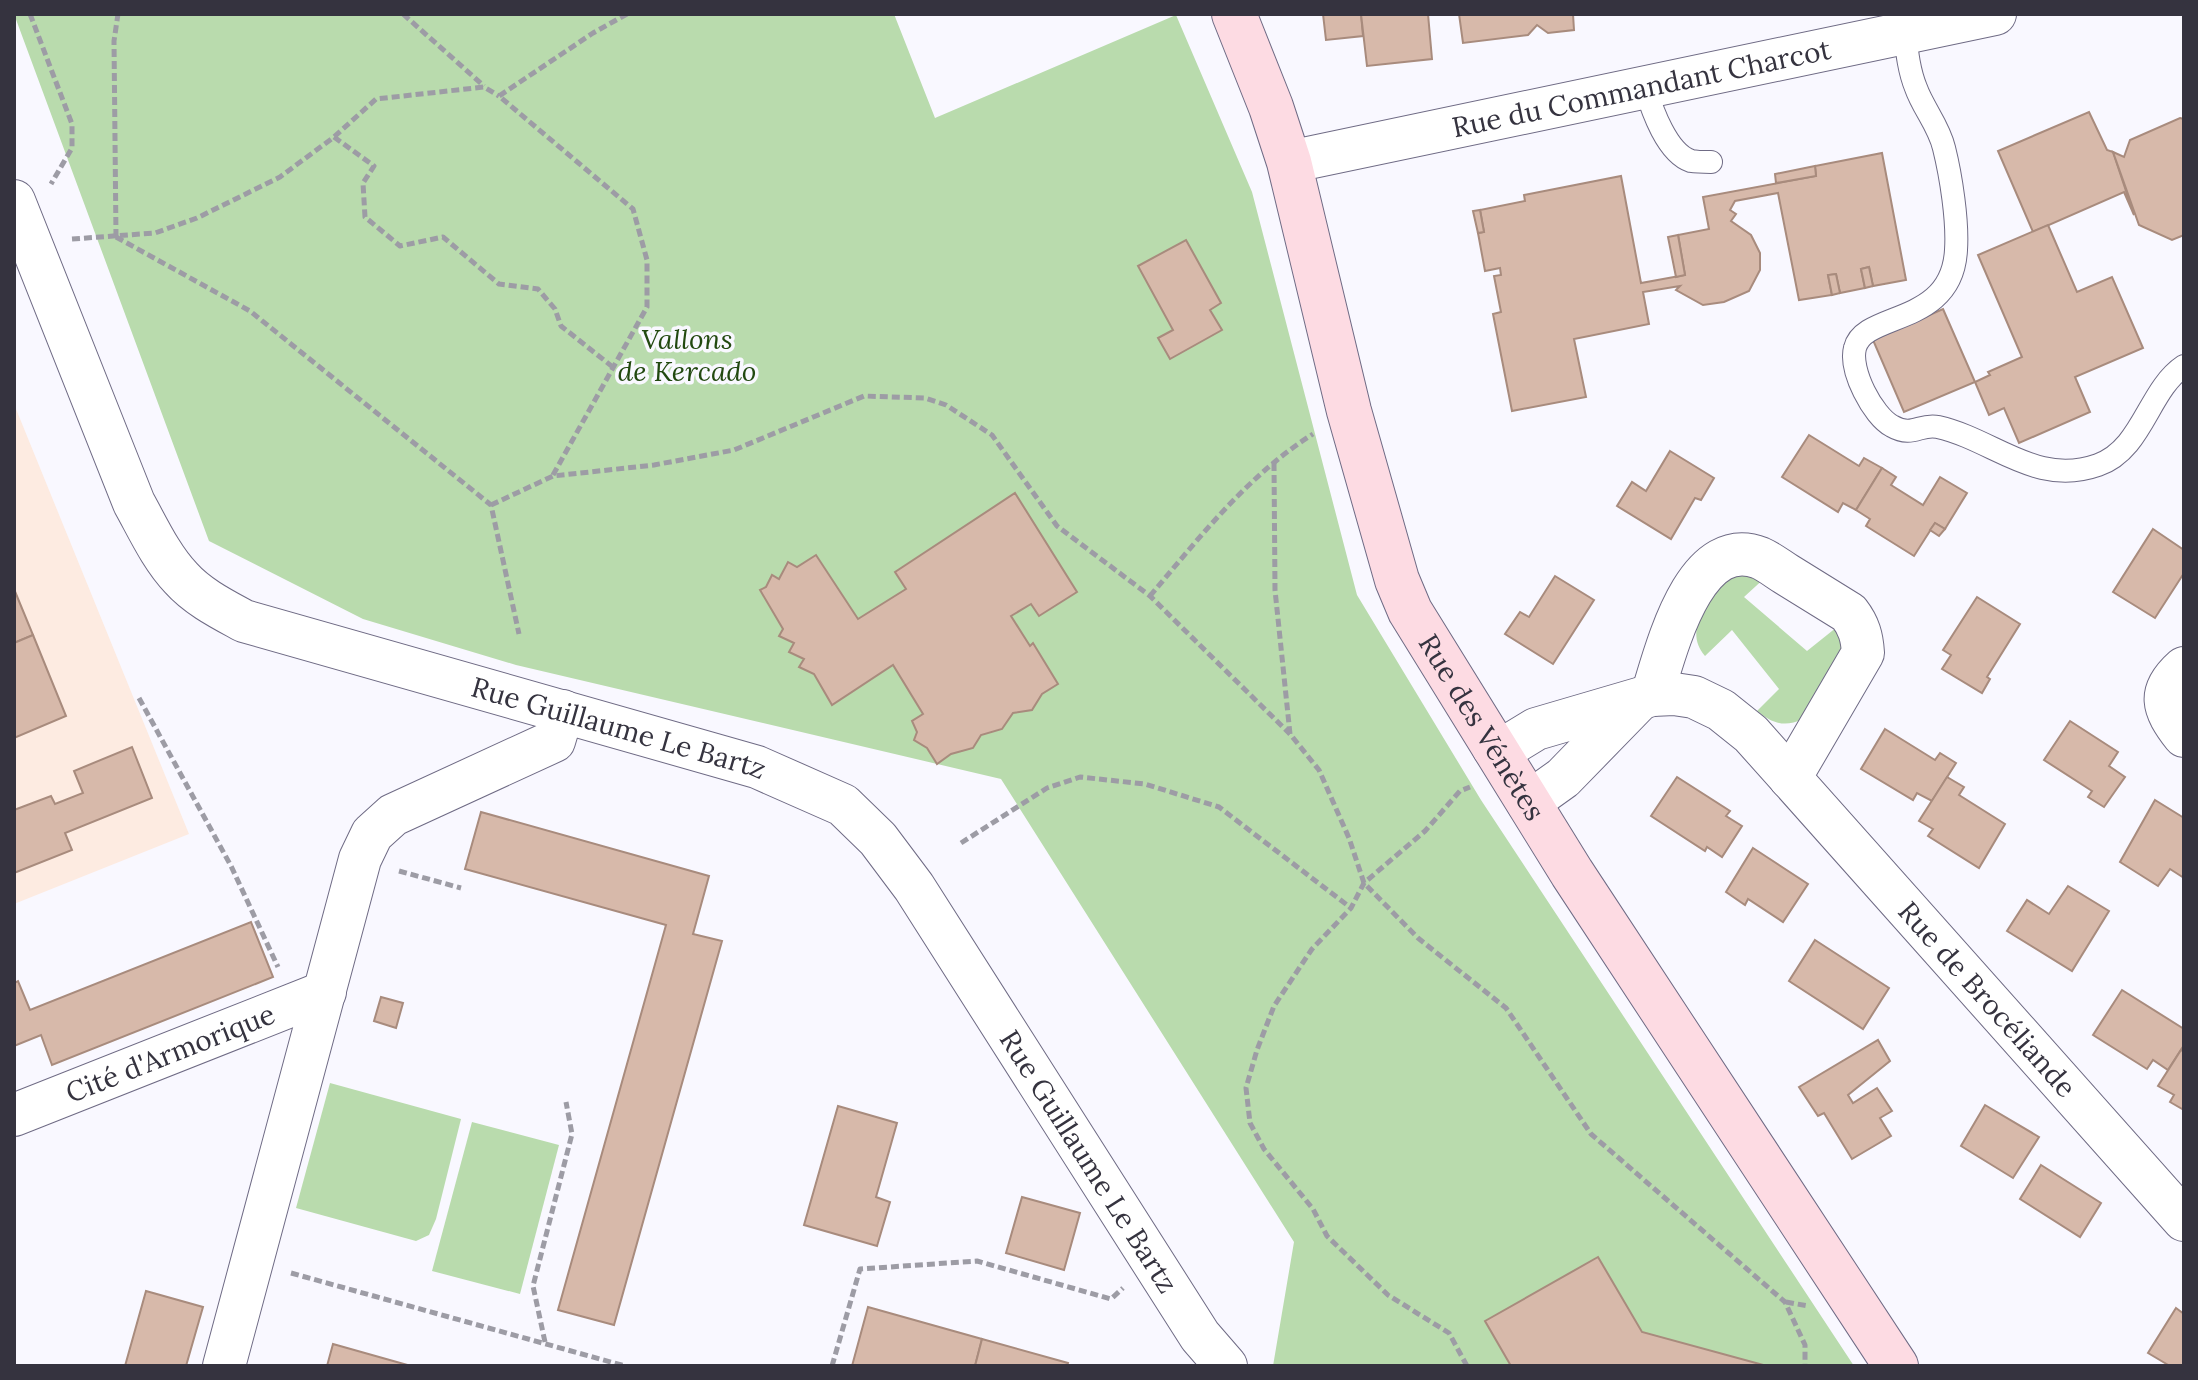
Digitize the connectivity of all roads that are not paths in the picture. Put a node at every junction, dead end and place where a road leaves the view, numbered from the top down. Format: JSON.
{"nodes":[{"id":1,"x":1234,"y":14,"type":"edge"},
{"id":2,"x":1995,"y":14,"type":"edge"},
{"id":3,"x":1905,"y":34,"type":"junction"},
{"id":4,"x":1646,"y":89,"type":"junction"},
{"id":5,"x":1289,"y":162,"type":"junction"},
{"id":6,"x":1711,"y":162,"type":"dead end"},
{"id":7,"x":32,"y":192,"type":"edge"},
{"id":8,"x":2184,"y":366,"type":"edge"},
{"id":9,"x":2184,"y":668,"type":"edge"},
{"id":10,"x":1645,"y":698,"type":"junction"},
{"id":11,"x":563,"y":711,"type":"junction"},
{"id":12,"x":2184,"y":736,"type":"edge"},
{"id":13,"x":1510,"y":773,"type":"junction"},
{"id":14,"x":1790,"y":778,"type":"junction"},
{"id":15,"x":310,"y":998,"type":"junction"},
{"id":16,"x":14,"y":1115,"type":"edge"},
{"id":17,"x":2184,"y":1220,"type":"edge"},
{"id":18,"x":1212,"y":1356,"type":"edge"},
{"id":19,"x":224,"y":1366,"type":"edge"},
{"id":20,"x":1896,"y":1366,"type":"edge"}],
"edges":[{"from":1,"to":5,"type":"street","name":"Rue des Vénètes"},
{"from":2,"to":3,"type":"street","name":"Rue du Commandant Charcot"},
{"from":3,"to":4,"type":"street","name":"Rue du Commandant Charcot"},
{"from":3,"to":8,"type":"lane"},
{"from":4,"to":5,"type":"street","name":"Rue du Commandant Charcot"},
{"from":4,"to":6,"type":"lane"},
{"from":5,"to":13,"type":"street","name":"Rue des Vénètes"},
{"from":7,"to":11,"type":"street","name":"Rue Guillaume Le Bartz"},
{"from":9,"to":12,"type":"street"},
{"from":10,"to":13,"type":"street"},
{"from":10,"to":13,"type":"street","name":"Rue de Brocéliande"},
{"from":10,"to":14,"type":"street","name":"Rue de Brocéliande"},
{"from":10,"to":14,"type":"street"},
{"from":11,"to":15,"type":"street"},
{"from":11,"to":18,"type":"street","name":"Rue Guillaume Le Bartz"},
{"from":13,"to":20,"type":"street","name":"Rue des Vénètes"},
{"from":14,"to":17,"type":"street","name":"Rue de Brocéliande"},
{"from":15,"to":16,"type":"street","name":"Cité d'Armorique"},
{"from":15,"to":19,"type":"street"}]}
